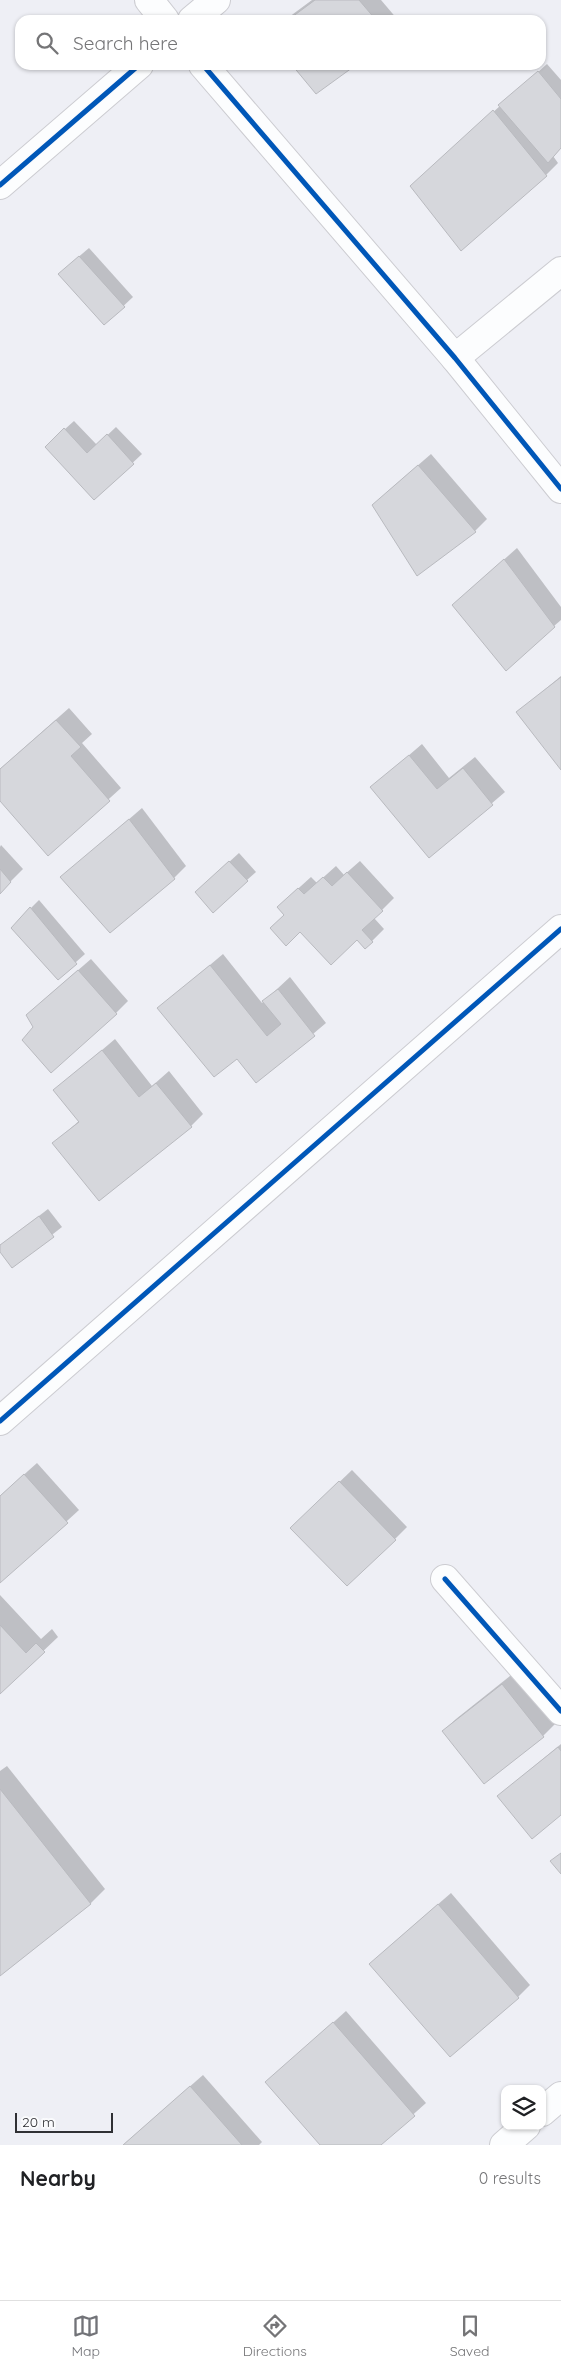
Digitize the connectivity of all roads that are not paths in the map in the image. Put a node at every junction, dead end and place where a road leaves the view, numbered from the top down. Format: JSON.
{"nodes":[{"id":1,"x":149,"y":0,"type":"edge"},
{"id":2,"x":216,"y":0,"type":"edge"},
{"id":3,"x":161,"y":15,"type":"edge"},
{"id":4,"x":198,"y":15,"type":"edge"},
{"id":5,"x":133,"y":70,"type":"edge"},
{"id":6,"x":207,"y":70,"type":"edge"},
{"id":7,"x":0,"y":185,"type":"edge"},
{"id":8,"x":561,"y":271,"type":"edge"},
{"id":9,"x":455,"y":358,"type":"junction"},
{"id":10,"x":561,"y":489,"type":"edge"},
{"id":11,"x":561,"y":929,"type":"edge"},
{"id":12,"x":0,"y":1421,"type":"edge"},
{"id":13,"x":445,"y":1579,"type":"dead end"},
{"id":14,"x":561,"y":1711,"type":"edge"},
{"id":15,"x":561,"y":2096,"type":"edge"},
{"id":16,"x":546,"y":2109,"type":"edge"},
{"id":17,"x":521,"y":2130,"type":"edge"},
{"id":18,"x":504,"y":2145,"type":"edge"}],
"edges":[{"from":1,"to":3,"type":"street"},
{"from":2,"to":4,"type":"street"},
{"from":5,"to":7,"type":"street"},
{"from":6,"to":9,"type":"street"},
{"from":8,"to":9,"type":"street"},
{"from":9,"to":10,"type":"street"},
{"from":11,"to":12,"type":"street"},
{"from":13,"to":14,"type":"street"},
{"from":15,"to":16,"type":"street"},
{"from":17,"to":18,"type":"street"}]}
